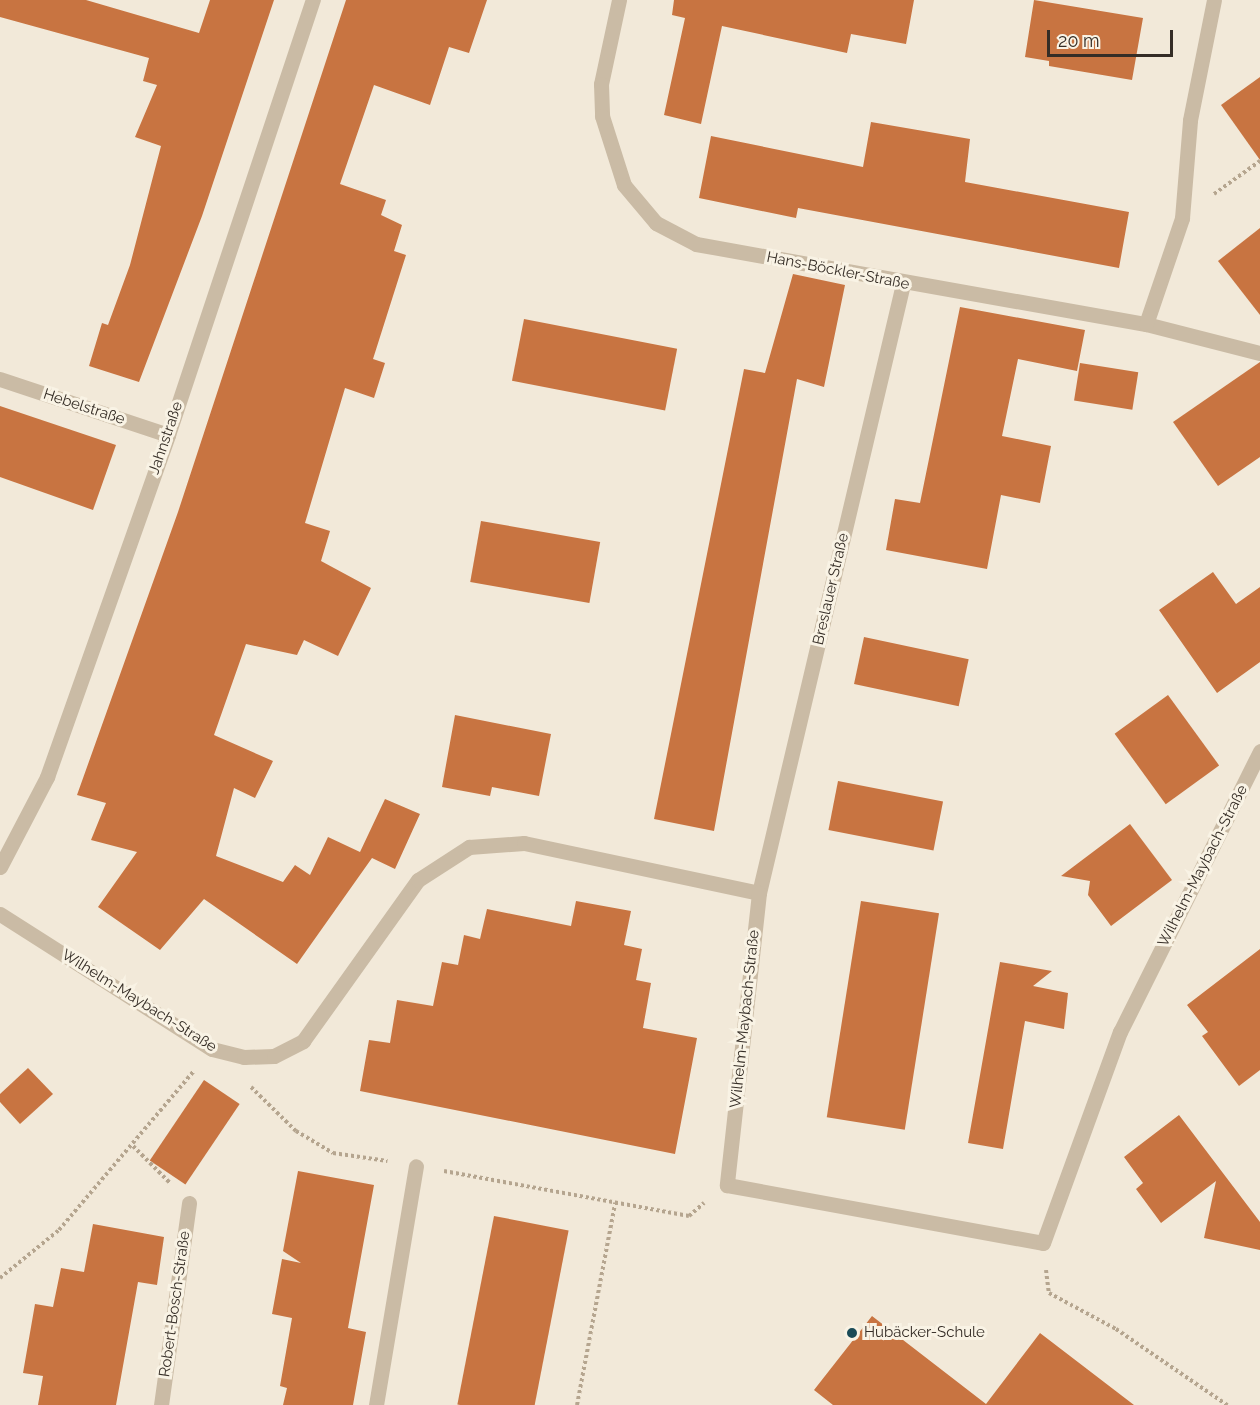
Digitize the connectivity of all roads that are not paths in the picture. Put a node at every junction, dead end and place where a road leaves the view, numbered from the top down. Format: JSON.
{"nodes":[{"id":1,"x":313,"y":0,"type":"edge"},
{"id":2,"x":619,"y":0,"type":"edge"},
{"id":3,"x":1214,"y":0,"type":"edge"},
{"id":4,"x":903,"y":284,"type":"junction"},
{"id":5,"x":1146,"y":324,"type":"junction"},
{"id":6,"x":1260,"y":353,"type":"edge"},
{"id":7,"x":0,"y":379,"type":"edge"},
{"id":8,"x":168,"y":435,"type":"junction"},
{"id":9,"x":1260,"y":751,"type":"edge"},
{"id":10,"x":0,"y":867,"type":"edge"},
{"id":11,"x":759,"y":893,"type":"junction"},
{"id":12,"x":0,"y":914,"type":"edge"},
{"id":13,"x":416,"y":1166,"type":"road end"},
{"id":14,"x":189,"y":1203,"type":"road end"},
{"id":15,"x":161,"y":1405,"type":"edge"},
{"id":16,"x":376,"y":1405,"type":"edge"}],
"edges":[{"from":1,"to":8,"type":"street","name":"Jahnstraße"},
{"from":2,"to":4,"type":"street","name":"Hans-Böckler-Straße"},
{"from":3,"to":5,"type":"street"},
{"from":4,"to":5,"type":"street","name":"Hans-Böckler-Straße"},
{"from":4,"to":11,"type":"street","name":"Breslauer Straße"},
{"from":5,"to":6,"type":"street","name":"Hans-Böckler-Straße"},
{"from":7,"to":8,"type":"street","name":"Hebelstraße"},
{"from":8,"to":10,"type":"street","name":"Jahnstraße"},
{"from":9,"to":11,"type":"street","name":"Wilhelm-Maybach-Straße"},
{"from":11,"to":12,"type":"street","name":"Wilhelm-Maybach-Straße"},
{"from":13,"to":16,"type":"street"},
{"from":14,"to":15,"type":"street","name":"Robert-Bosch-Straße"}]}
